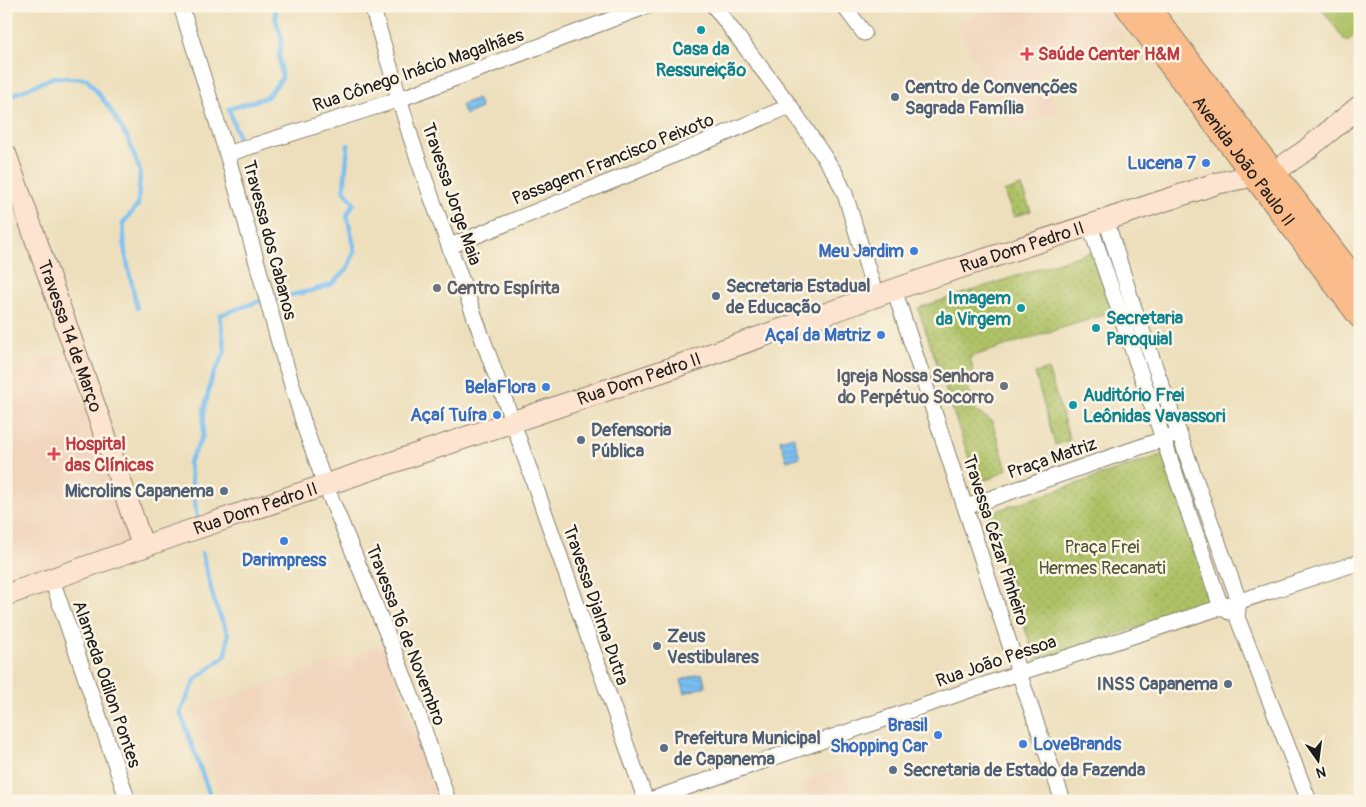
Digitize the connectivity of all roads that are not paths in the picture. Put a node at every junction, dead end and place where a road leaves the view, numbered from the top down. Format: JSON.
{"nodes":[{"id":1,"x":181,"y":6,"type":"edge"},
{"id":2,"x":372,"y":6,"type":"edge"},
{"id":3,"x":647,"y":6,"type":"edge"},
{"id":4,"x":714,"y":6,"type":"edge"},
{"id":5,"x":844,"y":6,"type":"edge"},
{"id":6,"x":1126,"y":6,"type":"edge"},
{"id":7,"x":1147,"y":6,"type":"edge"},
{"id":8,"x":864,"y":33,"type":"dead end"},
{"id":9,"x":400,"y":99,"type":"junction"},
{"id":10,"x":790,"y":106,"type":"junction"},
{"id":11,"x":1360,"y":106,"type":"edge"},
{"id":12,"x":227,"y":154,"type":"junction"},
{"id":13,"x":6,"y":155,"type":"edge"},
{"id":14,"x":1264,"y":174,"type":"junction"},
{"id":15,"x":1098,"y":223,"type":"junction"},
{"id":16,"x":450,"y":246,"type":"junction"},
{"id":17,"x":1360,"y":287,"type":"edge"},
{"id":18,"x":885,"y":293,"type":"junction"},
{"id":19,"x":1360,"y":316,"type":"edge"},
{"id":20,"x":512,"y":420,"type":"junction"},
{"id":21,"x":1178,"y":435,"type":"junction"},
{"id":22,"x":1163,"y":439,"type":"junction"},
{"id":23,"x":325,"y":484,"type":"junction"},
{"id":24,"x":966,"y":507,"type":"junction"},
{"id":25,"x":143,"y":547,"type":"junction"},
{"id":26,"x":1360,"y":562,"type":"edge"},
{"id":27,"x":52,"y":580,"type":"junction"},
{"id":28,"x":6,"y":596,"type":"edge"},
{"id":29,"x":1239,"y":601,"type":"junction"},
{"id":30,"x":1221,"y":607,"type":"junction"},
{"id":31,"x":1237,"y":617,"type":"junction"},
{"id":32,"x":1018,"y":673,"type":"junction"},
{"id":33,"x":128,"y":801,"type":"edge"},
{"id":34,"x":448,"y":801,"type":"edge"},
{"id":35,"x":646,"y":801,"type":"edge"},
{"id":36,"x":1063,"y":801,"type":"edge"},
{"id":37,"x":1309,"y":801,"type":"edge"}],
"edges":[{"from":1,"to":12,"type":"street","name":"Travessa dos Cabanos"},
{"from":2,"to":9,"type":"street","name":"Travessa Jorge Maia"},
{"from":3,"to":9,"type":"street","name":"Rua Cônego Inácio Magalhães"},
{"from":4,"to":10,"type":"street","name":"Travessa Cézar Pinheiro"},
{"from":5,"to":8,"type":"street"},
{"from":6,"to":14,"type":"main road","name":"Avenida João Paulo II"},
{"from":7,"to":14,"type":"main road","name":"Avenida João Paulo II"},
{"from":9,"to":12,"type":"street","name":"Rua Cônego Inácio Magalhães"},
{"from":9,"to":16,"type":"street","name":"Travessa Jorge Maia"},
{"from":10,"to":16,"type":"street","name":"Passagem Francisco Peixoto"},
{"from":10,"to":18,"type":"street","name":"Travessa Cézar Pinheiro"},
{"from":11,"to":14,"type":"street"},
{"from":12,"to":23,"type":"street","name":"Travessa dos Cabanos"},
{"from":13,"to":25,"type":"street","name":"Travessa 14 de Março"},
{"from":14,"to":15,"type":"street","name":"Rua Dom Pedro II"},
{"from":14,"to":17,"type":"main road","name":"Avenida João Paulo II"},
{"from":14,"to":19,"type":"main road","name":"Avenida João Paulo II"},
{"from":15,"to":18,"type":"street","name":"Rua Dom Pedro II"},
{"from":15,"to":21,"type":"street"},
{"from":15,"to":22,"type":"street"},
{"from":16,"to":20,"type":"street","name":"Travessa Jorge Maia"},
{"from":18,"to":20,"type":"street","name":"Rua Dom Pedro II"},
{"from":18,"to":24,"type":"street","name":"Travessa Cézar Pinheiro"},
{"from":20,"to":23,"type":"street","name":"Rua Dom Pedro II"},
{"from":20,"to":35,"type":"street","name":"Travessa Djalma Dutra"},
{"from":21,"to":22,"type":"street","name":"Praça Matriz"},
{"from":21,"to":29,"type":"street"},
{"from":22,"to":24,"type":"street","name":"Praça Matriz"},
{"from":22,"to":30,"type":"street"},
{"from":23,"to":25,"type":"street","name":"Rua Dom Pedro II"},
{"from":23,"to":34,"type":"street","name":"Travessa 16 de Novembro"},
{"from":24,"to":32,"type":"street","name":"Travessa Cézar Pinheiro"},
{"from":25,"to":27,"type":"street","name":"Rua Dom Pedro II"},
{"from":26,"to":29,"type":"street","name":"Rua João Pessoa"},
{"from":27,"to":28,"type":"street","name":"Rua Dom Pedro II"},
{"from":27,"to":33,"type":"street","name":"Alameda Odilon Pontes"},
{"from":29,"to":30,"type":"street","name":"Rua João Pessoa"},
{"from":29,"to":31,"type":"street"},
{"from":30,"to":31,"type":"street"},
{"from":30,"to":32,"type":"street","name":"Rua João Pessoa"},
{"from":31,"to":37,"type":"street"},
{"from":32,"to":35,"type":"street","name":"Rua João Pessoa"},
{"from":32,"to":36,"type":"street","name":"Travessa Cézar Pinheiro"}]}
